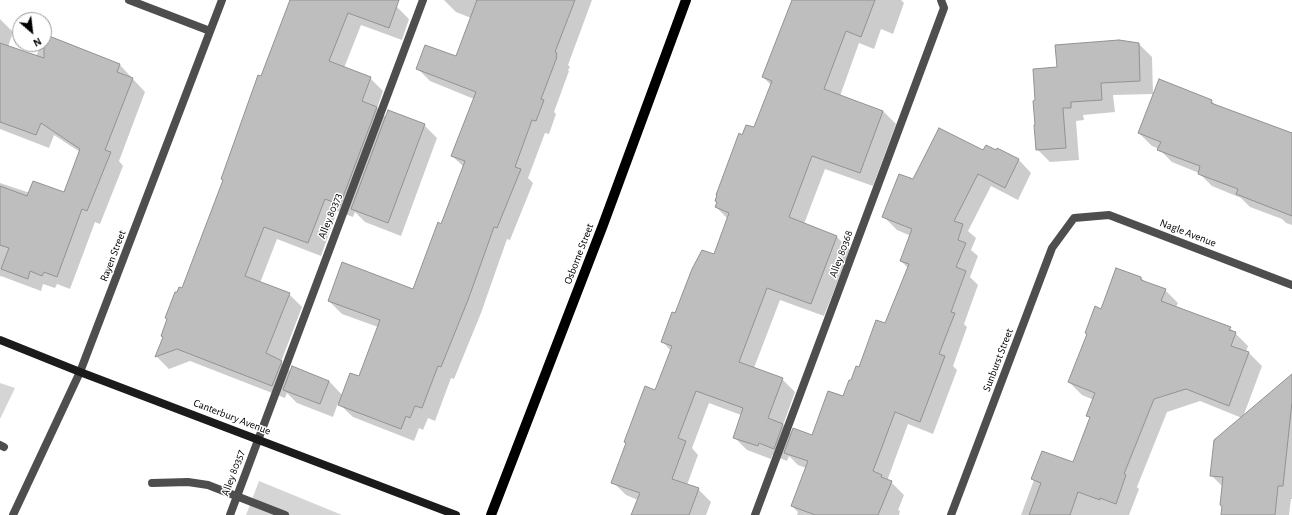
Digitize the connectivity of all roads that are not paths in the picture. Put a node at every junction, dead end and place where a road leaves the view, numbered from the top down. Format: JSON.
{"nodes":[{"id":1,"x":128,"y":0,"type":"edge"},
{"id":2,"x":222,"y":0,"type":"edge"},
{"id":3,"x":423,"y":0,"type":"edge"},
{"id":4,"x":686,"y":0,"type":"edge"},
{"id":5,"x":941,"y":0,"type":"edge"},
{"id":6,"x":210,"y":31,"type":"junction"},
{"id":7,"x":1074,"y":218,"type":"joint"},
{"id":8,"x":1292,"y":285,"type":"edge"},
{"id":9,"x":0,"y":340,"type":"edge"},
{"id":10,"x":80,"y":372,"type":"junction"},
{"id":11,"x":258,"y":439,"type":"junction"},
{"id":12,"x":152,"y":483,"type":"dead end"},
{"id":13,"x":237,"y":496,"type":"junction"},
{"id":14,"x":13,"y":515,"type":"edge"},
{"id":15,"x":230,"y":515,"type":"edge"},
{"id":16,"x":285,"y":515,"type":"edge"},
{"id":17,"x":456,"y":515,"type":"edge"},
{"id":18,"x":492,"y":515,"type":"edge"},
{"id":19,"x":755,"y":515,"type":"edge"},
{"id":20,"x":951,"y":515,"type":"edge"}],
"edges":[{"from":1,"to":6,"type":"street"},
{"from":2,"to":6,"type":"street","name":"Rayen Street"},
{"from":3,"to":11,"type":"street","name":"Alley 80373"},
{"from":4,"to":18,"type":"main road","name":"Osborne Street"},
{"from":5,"to":19,"type":"street","name":"Alley 80368"},
{"from":6,"to":10,"type":"street","name":"Rayen Street"},
{"from":7,"to":8,"type":"street","name":"Nagle Avenue"},
{"from":7,"to":20,"type":"street","name":"Sunburst Street"},
{"from":9,"to":10,"type":"street","name":"Canterbury Avenue"},
{"from":10,"to":11,"type":"street","name":"Canterbury Avenue"},
{"from":10,"to":14,"type":"street","name":"Rayen Street"},
{"from":11,"to":13,"type":"street","name":"Alley 80357"},
{"from":11,"to":17,"type":"street","name":"Canterbury Avenue"},
{"from":12,"to":13,"type":"street"},
{"from":13,"to":15,"type":"street","name":"Alley 80357"},
{"from":13,"to":16,"type":"street"}]}
